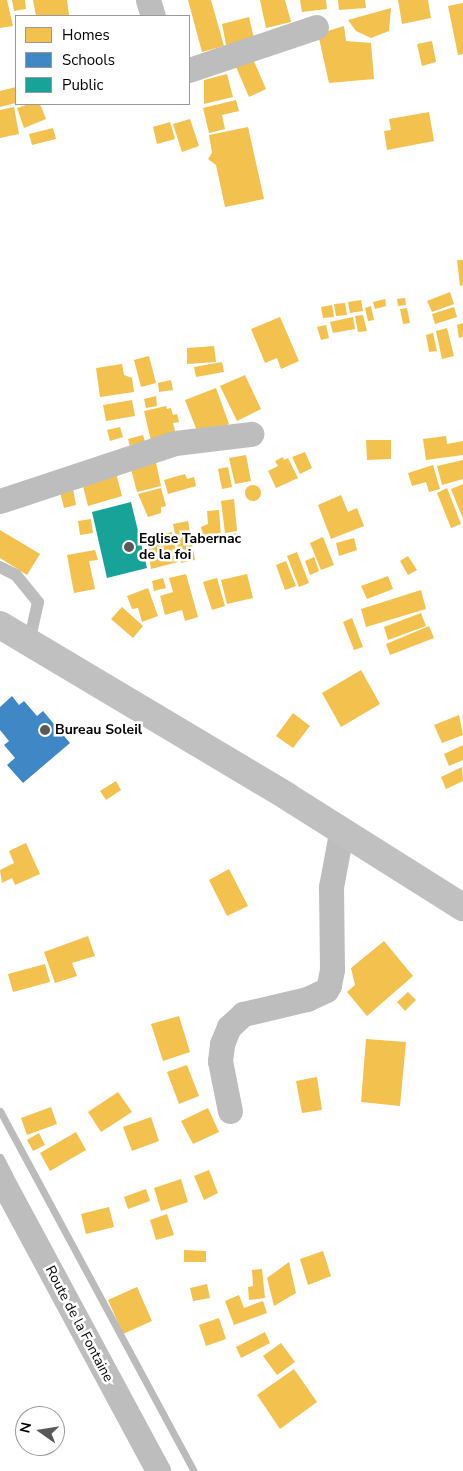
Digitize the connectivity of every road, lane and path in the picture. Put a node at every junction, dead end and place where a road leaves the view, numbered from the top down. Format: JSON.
{"nodes":[{"id":1,"x":148,"y":0,"type":"edge"},
{"id":2,"x":153,"y":15,"type":"edge"},
{"id":3,"x":316,"y":27,"type":"dead end"},
{"id":4,"x":190,"y":70,"type":"edge"},
{"id":5,"x":251,"y":434,"type":"dead end"},
{"id":6,"x":0,"y":501,"type":"edge"},
{"id":7,"x":0,"y":567,"type":"edge"},
{"id":8,"x":0,"y":625,"type":"edge"},
{"id":9,"x":29,"y":643,"type":"junction"},
{"id":10,"x":341,"y":833,"type":"junction"},
{"id":11,"x":463,"y":907,"type":"edge"},
{"id":12,"x":230,"y":1110,"type":"dead end"},
{"id":13,"x":0,"y":1176,"type":"edge"},
{"id":14,"x":158,"y":1471,"type":"edge"}],
"edges":[{"from":1,"to":2,"type":"street"},
{"from":3,"to":4,"type":"street"},
{"from":5,"to":6,"type":"street"},
{"from":7,"to":9,"type":"lane"},
{"from":8,"to":9,"type":"main road"},
{"from":9,"to":10,"type":"main road"},
{"from":10,"to":11,"type":"main road"},
{"from":10,"to":12,"type":"street"},
{"from":13,"to":14,"type":"street","name":"Route de la Fontaine"}]}
